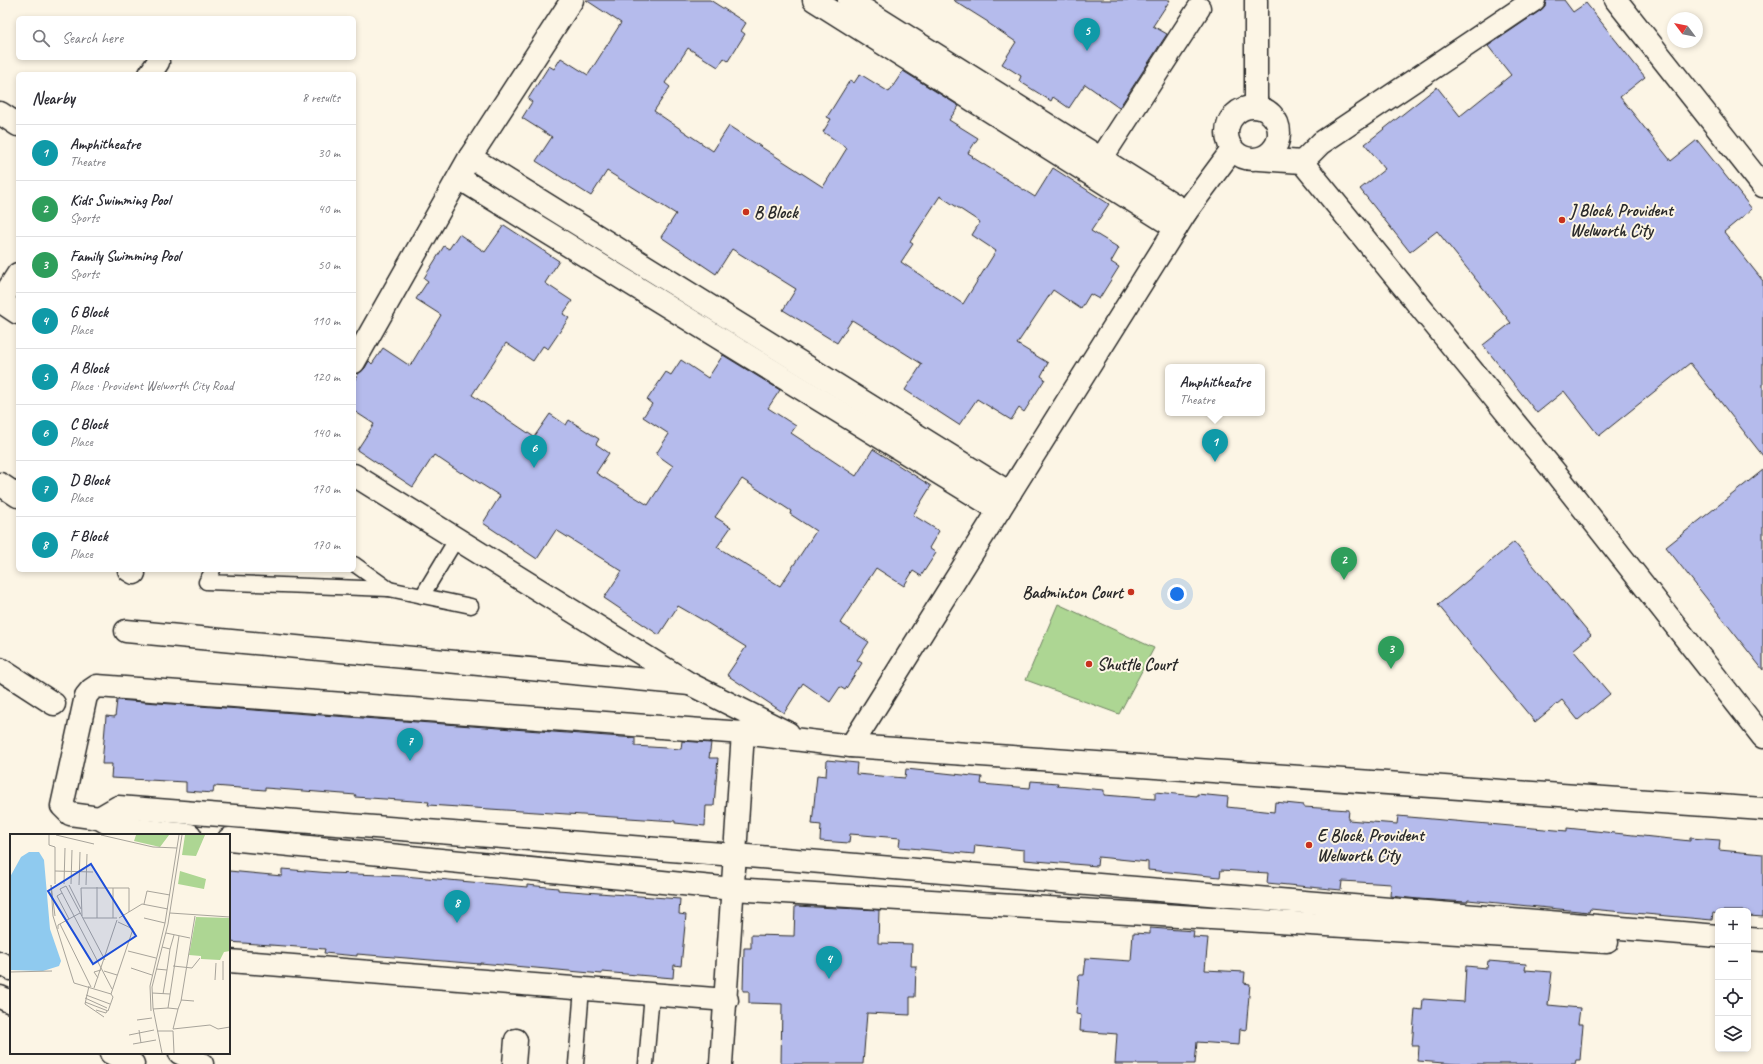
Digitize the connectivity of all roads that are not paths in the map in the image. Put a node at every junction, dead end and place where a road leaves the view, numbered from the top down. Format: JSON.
{"nodes":[{"id":1,"x":572,"y":0,"type":"edge"},
{"id":2,"x":814,"y":0,"type":"edge"},
{"id":3,"x":849,"y":0,"type":"edge"},
{"id":4,"x":1256,"y":0,"type":"edge"},
{"id":5,"x":1534,"y":0,"type":"edge"},
{"id":6,"x":1616,"y":0,"type":"edge"},
{"id":7,"x":1199,"y":8,"type":"dead end"},
{"id":8,"x":1256,"y":107,"type":"junction"},
{"id":9,"x":0,"y":113,"type":"edge"},
{"id":10,"x":16,"y":124,"type":"edge"},
{"id":11,"x":1232,"y":150,"type":"junction"},
{"id":12,"x":470,"y":157,"type":"junction"},
{"id":13,"x":1101,"y":159,"type":"junction"},
{"id":14,"x":1260,"y":159,"type":"junction"},
{"id":15,"x":1302,"y":162,"type":"junction"},
{"id":16,"x":459,"y":178,"type":"junction"},
{"id":17,"x":1763,"y":186,"type":"edge"},
{"id":18,"x":1181,"y":220,"type":"junction"},
{"id":19,"x":16,"y":277,"type":"edge"},
{"id":20,"x":0,"y":301,"type":"edge"},
{"id":21,"x":16,"y":311,"type":"edge"},
{"id":22,"x":356,"y":358,"type":"edge"},
{"id":23,"x":356,"y":476,"type":"edge"},
{"id":24,"x":0,"y":484,"type":"edge"},
{"id":25,"x":16,"y":495,"type":"edge"},
{"id":26,"x":1004,"y":502,"type":"junction"},
{"id":27,"x":457,"y":538,"type":"junction"},
{"id":28,"x":356,"y":565,"type":"edge"},
{"id":29,"x":212,"y":572,"type":"edge"},
{"id":30,"x":389,"y":589,"type":"junction"},
{"id":31,"x":422,"y":596,"type":"junction"},
{"id":32,"x":471,"y":606,"type":"dead end"},
{"id":33,"x":126,"y":631,"type":"dead end"},
{"id":34,"x":0,"y":669,"type":"edge"},
{"id":35,"x":690,"y":684,"type":"junction"},
{"id":36,"x":54,"y":704,"type":"dead end"},
{"id":37,"x":742,"y":733,"type":"junction"},
{"id":38,"x":1763,"y":737,"type":"edge"},
{"id":39,"x":803,"y":741,"type":"junction"},
{"id":40,"x":851,"y":746,"type":"junction"},
{"id":41,"x":1763,"y":809,"type":"edge"},
{"id":42,"x":99,"y":818,"type":"junction"},
{"id":43,"x":178,"y":834,"type":"edge"},
{"id":44,"x":230,"y":839,"type":"edge"},
{"id":45,"x":735,"y":855,"type":"junction"},
{"id":46,"x":734,"y":889,"type":"junction"},
{"id":47,"x":1715,"y":936,"type":"edge"},
{"id":48,"x":1751,"y":939,"type":"edge"},
{"id":49,"x":1763,"y":940,"type":"edge"},
{"id":50,"x":1715,"y":948,"type":"edge"},
{"id":51,"x":1751,"y":950,"type":"edge"},
{"id":52,"x":1763,"y":951,"type":"edge"},
{"id":53,"x":230,"y":962,"type":"edge"},
{"id":54,"x":0,"y":963,"type":"edge"},
{"id":55,"x":10,"y":968,"type":"edge"},
{"id":56,"x":582,"y":988,"type":"junction"},
{"id":57,"x":652,"y":993,"type":"junction"},
{"id":58,"x":0,"y":997,"type":"edge"},
{"id":59,"x":727,"y":1000,"type":"junction"},
{"id":60,"x":10,"y":1002,"type":"edge"},
{"id":61,"x":516,"y":1040,"type":"dead end"},
{"id":62,"x":113,"y":1054,"type":"edge"},
{"id":63,"x":182,"y":1054,"type":"edge"},
{"id":64,"x":133,"y":1064,"type":"edge"},
{"id":65,"x":202,"y":1064,"type":"edge"},
{"id":66,"x":514,"y":1064,"type":"edge"},
{"id":67,"x":576,"y":1064,"type":"edge"},
{"id":68,"x":646,"y":1064,"type":"edge"},
{"id":69,"x":722,"y":1064,"type":"edge"}],
"edges":[{"from":1,"to":12,"type":"street"},
{"from":2,"to":18,"type":"street"},
{"from":3,"to":13,"type":"street"},
{"from":4,"to":8,"type":"street"},
{"from":5,"to":15,"type":"street"},
{"from":6,"to":17,"type":"street"},
{"from":7,"to":13,"type":"street"},
{"from":8,"to":11,"type":"street"},
{"from":8,"to":14,"type":"street"},
{"from":9,"to":10,"type":"street"},
{"from":11,"to":14,"type":"street"},
{"from":11,"to":18,"type":"street"},
{"from":12,"to":16,"type":"street"},
{"from":12,"to":26,"type":"street"},
{"from":13,"to":18,"type":"street"},
{"from":14,"to":15,"type":"street"},
{"from":15,"to":38,"type":"street"},
{"from":16,"to":22,"type":"street"},
{"from":16,"to":26,"type":"street"},
{"from":18,"to":26,"type":"street"},
{"from":19,"to":20,"type":"street"},
{"from":20,"to":21,"type":"street"},
{"from":23,"to":27,"type":"street"},
{"from":24,"to":25,"type":"street"},
{"from":26,"to":40,"type":"street"},
{"from":27,"to":31,"type":"lane"},
{"from":27,"to":35,"type":"street"},
{"from":28,"to":30,"type":"lane"},
{"from":29,"to":30,"type":"lane"},
{"from":30,"to":31,"type":"lane"},
{"from":31,"to":32,"type":"lane"},
{"from":33,"to":35,"type":"street"},
{"from":34,"to":36,"type":"street"},
{"from":35,"to":39,"type":"street"},
{"from":37,"to":39,"type":"street"},
{"from":37,"to":42,"type":"street"},
{"from":37,"to":45,"type":"street"},
{"from":39,"to":40,"type":"street"},
{"from":40,"to":41,"type":"street"},
{"from":42,"to":43,"type":"street"},
{"from":42,"to":45,"type":"street"},
{"from":44,"to":46,"type":"street"},
{"from":45,"to":46,"type":"street"},
{"from":45,"to":47,"type":"street"},
{"from":46,"to":50,"type":"street"},
{"from":46,"to":59,"type":"street"},
{"from":48,"to":49,"type":"street"},
{"from":51,"to":52,"type":"street"},
{"from":53,"to":56,"type":"street"},
{"from":54,"to":55,"type":"street"},
{"from":56,"to":57,"type":"street"},
{"from":56,"to":67,"type":"lane"},
{"from":57,"to":59,"type":"street"},
{"from":57,"to":68,"type":"lane"},
{"from":58,"to":60,"type":"street"},
{"from":59,"to":69,"type":"street"},
{"from":61,"to":66,"type":"street"},
{"from":62,"to":64,"type":"street"},
{"from":63,"to":65,"type":"street"}]}
